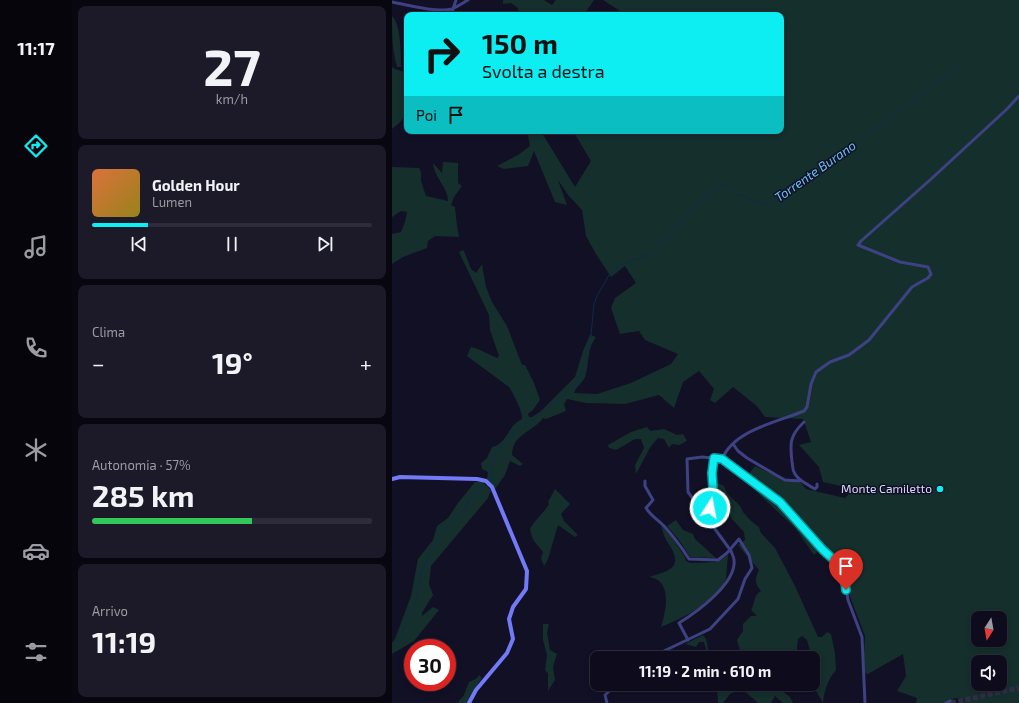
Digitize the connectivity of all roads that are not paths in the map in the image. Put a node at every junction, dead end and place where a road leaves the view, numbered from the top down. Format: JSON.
{"nodes":[{"id":1,"x":456,"y":0,"type":"edge"},
{"id":2,"x":468,"y":0,"type":"edge"},
{"id":3,"x":392,"y":2,"type":"edge"},
{"id":4,"x":452,"y":9,"type":"junction"},
{"id":5,"x":452,"y":12,"type":"edge"},
{"id":6,"x":1019,"y":96,"type":"edge"},
{"id":7,"x":804,"y":422,"type":"dead end"},
{"id":8,"x":733,"y":444,"type":"junction"},
{"id":9,"x":714,"y":458,"type":"junction"},
{"id":10,"x":722,"y":459,"type":"junction"},
{"id":11,"x":392,"y":479,"type":"edge"},
{"id":12,"x":800,"y":481,"type":"junction"},
{"id":13,"x":646,"y":482,"type":"dead end"},
{"id":14,"x":817,"y":484,"type":"dead end"},
{"id":15,"x":706,"y":510,"type":"dead end"},
{"id":16,"x":730,"y":549,"type":"junction"},
{"id":17,"x":688,"y":640,"type":"junction"},
{"id":18,"x":664,"y":651,"type":"edge"},
{"id":19,"x":609,"y":691,"type":"edge"},
{"id":20,"x":950,"y":700,"type":"dead end"},
{"id":21,"x":469,"y":703,"type":"edge"},
{"id":22,"x":607,"y":703,"type":"edge"},
{"id":23,"x":865,"y":703,"type":"edge"},
{"id":24,"x":946,"y":703,"type":"edge"}],
"edges":[{"from":1,"to":4,"type":"street"},
{"from":2,"to":4,"type":"street"},
{"from":3,"to":4,"type":"street"},
{"from":4,"to":5,"type":"street"},
{"from":6,"to":8,"type":"street"},
{"from":7,"to":12,"type":"street"},
{"from":8,"to":10,"type":"street"},
{"from":8,"to":12,"type":"street"},
{"from":9,"to":10,"type":"street"},
{"from":9,"to":15,"type":"street"},
{"from":9,"to":16,"type":"street"},
{"from":10,"to":23,"type":"street"},
{"from":11,"to":21,"type":"main road"},
{"from":12,"to":14,"type":"street"},
{"from":13,"to":16,"type":"street"},
{"from":16,"to":17,"type":"street"},
{"from":16,"to":17,"type":"street"},
{"from":17,"to":18,"type":"street"},
{"from":19,"to":22,"type":"street"},
{"from":20,"to":24,"type":"street"}]}
